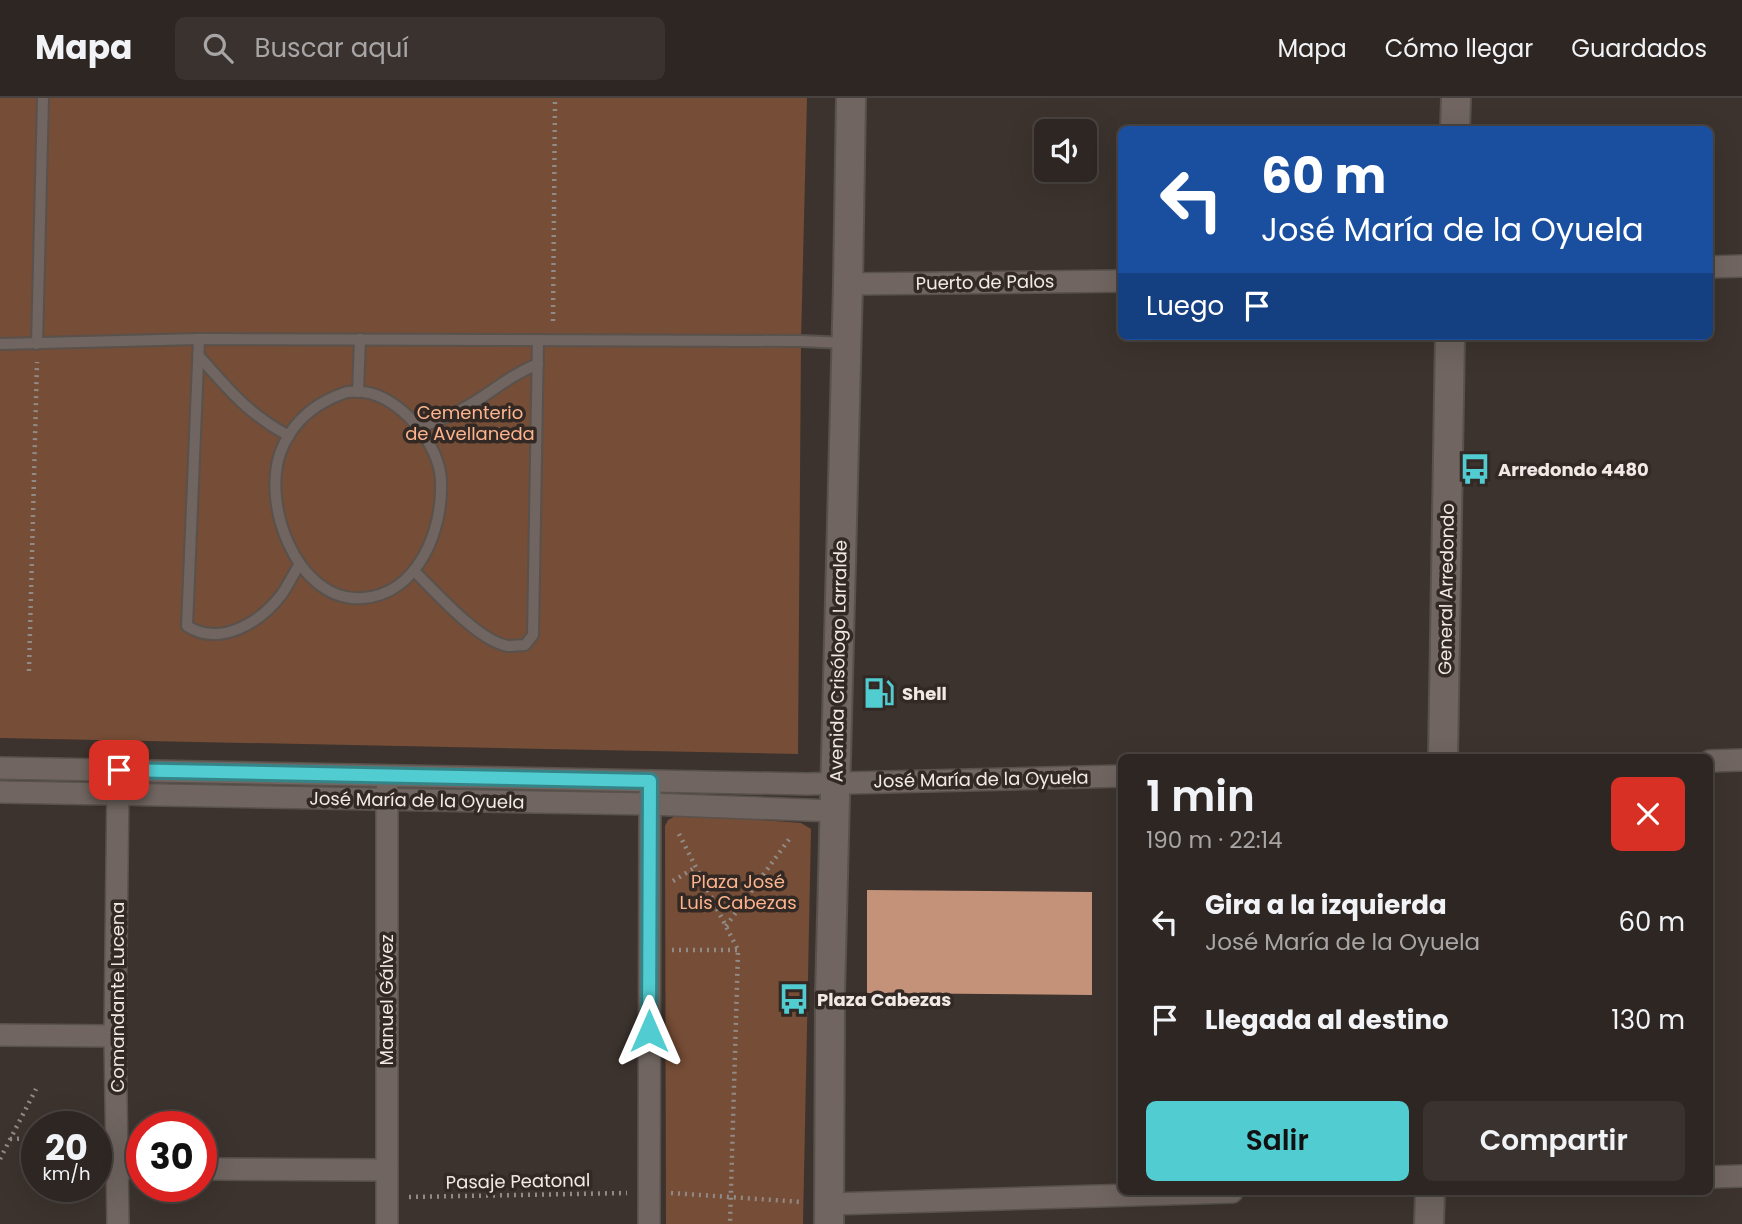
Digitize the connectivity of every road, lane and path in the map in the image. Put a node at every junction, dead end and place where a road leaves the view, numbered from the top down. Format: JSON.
{"nodes":[{"id":1,"x":43,"y":98,"type":"edge"},
{"id":2,"x":555,"y":98,"type":"edge"},
{"id":3,"x":850,"y":98,"type":"edge"},
{"id":4,"x":1456,"y":98,"type":"edge"},
{"id":5,"x":1455,"y":126,"type":"edge"},
{"id":6,"x":1742,"y":266,"type":"edge"},
{"id":7,"x":1713,"y":267,"type":"edge"},
{"id":8,"x":1118,"y":281,"type":"edge"},
{"id":9,"x":848,"y":284,"type":"junction"},
{"id":10,"x":199,"y":339,"type":"junction"},
{"id":11,"x":360,"y":340,"type":"junction"},
{"id":12,"x":538,"y":340,"type":"junction"},
{"id":13,"x":553,"y":340,"type":"junction"},
{"id":14,"x":1450,"y":340,"type":"edge"},
{"id":15,"x":846,"y":343,"type":"junction"},
{"id":16,"x":0,"y":344,"type":"edge"},
{"id":17,"x":37,"y":344,"type":"junction"},
{"id":18,"x":198,"y":355,"type":"junction"},
{"id":19,"x":538,"y":364,"type":"junction"},
{"id":20,"x":358,"y":392,"type":"junction"},
{"id":21,"x":420,"y":427,"type":"junction"},
{"id":22,"x":289,"y":436,"type":"junction"},
{"id":23,"x":299,"y":565,"type":"junction"},
{"id":24,"x":414,"y":571,"type":"junction"},
{"id":25,"x":30,"y":670,"type":"dead end"},
{"id":26,"x":1443,"y":754,"type":"edge"},
{"id":27,"x":1742,"y":760,"type":"edge"},
{"id":28,"x":1713,"y":761,"type":"edge"},
{"id":29,"x":0,"y":768,"type":"edge"},
{"id":30,"x":119,"y":770,"type":"junction"},
{"id":31,"x":387,"y":776,"type":"junction"},
{"id":32,"x":1118,"y":776,"type":"edge"},
{"id":33,"x":650,"y":781,"type":"junction"},
{"id":34,"x":835,"y":782,"type":"junction"},
{"id":35,"x":0,"y":792,"type":"edge"},
{"id":36,"x":118,"y":794,"type":"junction"},
{"id":37,"x":387,"y":800,"type":"junction"},
{"id":38,"x":649,"y":804,"type":"junction"},
{"id":39,"x":833,"y":811,"type":"junction"},
{"id":40,"x":679,"y":834,"type":"dead end"},
{"id":41,"x":790,"y":838,"type":"dead end"},
{"id":42,"x":726,"y":926,"type":"junction"},
{"id":43,"x":649,"y":950,"type":"junction"},
{"id":44,"x":738,"y":950,"type":"junction"},
{"id":45,"x":0,"y":1035,"type":"edge"},
{"id":46,"x":115,"y":1036,"type":"junction"},
{"id":47,"x":36,"y":1089,"type":"dead end"},
{"id":48,"x":10,"y":1139,"type":"junction"},
{"id":49,"x":21,"y":1139,"type":"edge"},
{"id":50,"x":0,"y":1159,"type":"edge"},
{"id":51,"x":118,"y":1168,"type":"junction"},
{"id":52,"x":126,"y":1168,"type":"edge"},
{"id":53,"x":217,"y":1169,"type":"edge"},
{"id":54,"x":385,"y":1170,"type":"junction"},
{"id":55,"x":1742,"y":1176,"type":"edge"},
{"id":56,"x":1713,"y":1177,"type":"edge"},
{"id":57,"x":650,"y":1192,"type":"junction"},
{"id":58,"x":731,"y":1195,"type":"junction"},
{"id":59,"x":1178,"y":1195,"type":"edge"},
{"id":60,"x":1430,"y":1195,"type":"edge"},
{"id":61,"x":387,"y":1197,"type":"junction"},
{"id":62,"x":830,"y":1214,"type":"edge"},
{"id":63,"x":118,"y":1224,"type":"edge"},
{"id":64,"x":387,"y":1224,"type":"edge"},
{"id":65,"x":649,"y":1224,"type":"edge"},
{"id":66,"x":730,"y":1224,"type":"edge"},
{"id":67,"x":1429,"y":1224,"type":"edge"}],
"edges":[{"from":1,"to":17,"type":"lane"},
{"from":2,"to":13,"type":"path"},
{"from":3,"to":9,"type":"street","name":"Avenida Crisólogo Larralde"},
{"from":4,"to":5,"type":"street"},
{"from":6,"to":7,"type":"street"},
{"from":8,"to":9,"type":"street","name":"Puerto de Palos"},
{"from":9,"to":15,"type":"street","name":"Avenida Crisólogo Larralde"},
{"from":10,"to":11,"type":"lane"},
{"from":10,"to":17,"type":"lane"},
{"from":10,"to":18,"type":"lane"},
{"from":11,"to":12,"type":"lane"},
{"from":11,"to":20,"type":"lane"},
{"from":12,"to":13,"type":"lane"},
{"from":12,"to":19,"type":"lane"},
{"from":13,"to":15,"type":"lane"},
{"from":14,"to":26,"type":"street","name":"General Arredondo"},
{"from":15,"to":34,"type":"street","name":"Avenida Crisólogo Larralde"},
{"from":16,"to":17,"type":"lane"},
{"from":17,"to":25,"type":"path"},
{"from":18,"to":22,"type":"lane"},
{"from":18,"to":23,"type":"lane"},
{"from":19,"to":21,"type":"lane"},
{"from":19,"to":24,"type":"lane"},
{"from":20,"to":21,"type":"lane"},
{"from":20,"to":22,"type":"lane"},
{"from":21,"to":24,"type":"lane"},
{"from":22,"to":23,"type":"lane"},
{"from":23,"to":24,"type":"lane"},
{"from":27,"to":28,"type":"street"},
{"from":29,"to":30,"type":"street","name":"José María de la Oyuela"},
{"from":30,"to":31,"type":"street","name":"José María de la Oyuela"},
{"from":30,"to":36,"type":"street","name":"Comandante Lucena"},
{"from":31,"to":33,"type":"street","name":"José María de la Oyuela"},
{"from":31,"to":37,"type":"street","name":"Manuel Gálvez"},
{"from":32,"to":34,"type":"street","name":"José María de la Oyuela"},
{"from":33,"to":34,"type":"street","name":"José María de la Oyuela"},
{"from":33,"to":38,"type":"street"},
{"from":34,"to":39,"type":"street","name":"Avenida Crisólogo Larralde"},
{"from":35,"to":36,"type":"street","name":"José María de la Oyuela"},
{"from":36,"to":37,"type":"street","name":"José María de la Oyuela"},
{"from":36,"to":46,"type":"street","name":"Comandante Lucena"},
{"from":37,"to":38,"type":"street","name":"José María de la Oyuela"},
{"from":37,"to":54,"type":"street","name":"Manuel Gálvez"},
{"from":38,"to":39,"type":"street","name":"José María de la Oyuela"},
{"from":38,"to":43,"type":"street"},
{"from":39,"to":62,"type":"street","name":"Avenida Crisólogo Larralde"},
{"from":40,"to":42,"type":"path"},
{"from":41,"to":42,"type":"path"},
{"from":42,"to":44,"type":"path"},
{"from":43,"to":44,"type":"path"},
{"from":43,"to":57,"type":"street"},
{"from":44,"to":58,"type":"path"},
{"from":45,"to":46,"type":"street"},
{"from":46,"to":51,"type":"street","name":"Comandante Lucena"},
{"from":47,"to":48,"type":"path"},
{"from":48,"to":49,"type":"path"},
{"from":48,"to":50,"type":"path"},
{"from":51,"to":52,"type":"street"},
{"from":51,"to":63,"type":"street","name":"Comandante Lucena"},
{"from":53,"to":54,"type":"street"},
{"from":54,"to":61,"type":"street","name":"Manuel Gálvez"},
{"from":55,"to":56,"type":"street"},
{"from":57,"to":58,"type":"path","name":"Pasaje Peatonal"},
{"from":57,"to":61,"type":"path","name":"Pasaje Peatonal"},
{"from":57,"to":65,"type":"street"},
{"from":58,"to":62,"type":"path","name":"Pasaje Peatonal"},
{"from":58,"to":66,"type":"path"},
{"from":59,"to":62,"type":"street"},
{"from":60,"to":67,"type":"street"},
{"from":61,"to":64,"type":"street","name":"Manuel Gálvez"}]}
